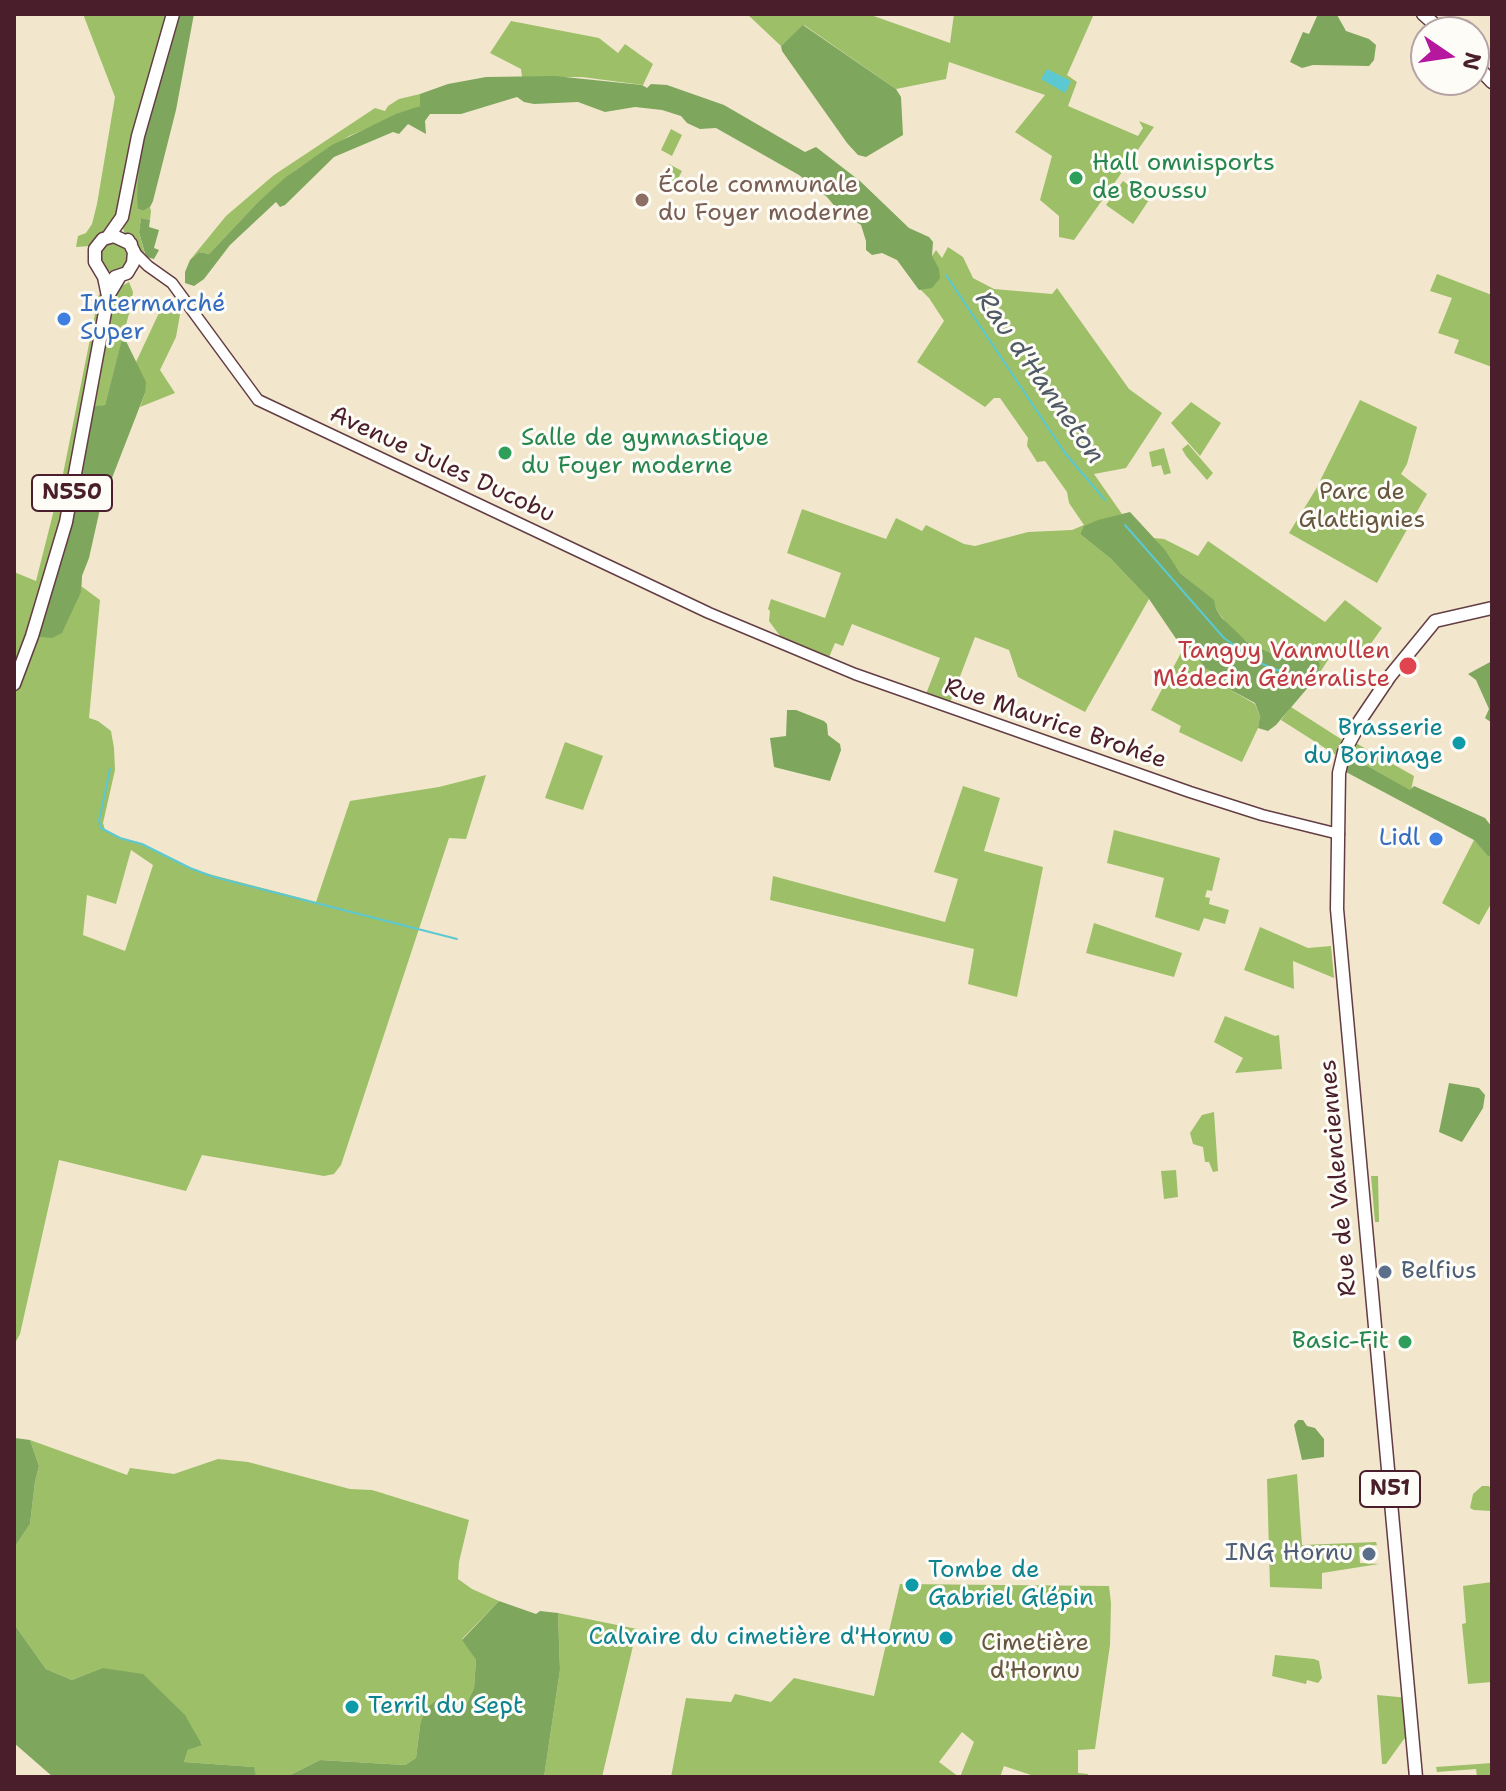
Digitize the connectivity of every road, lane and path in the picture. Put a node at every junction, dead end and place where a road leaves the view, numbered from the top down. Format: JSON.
{"nodes":[{"id":1,"x":173,"y":14,"type":"edge"},
{"id":2,"x":122,"y":217,"type":"junction"},
{"id":3,"x":108,"y":237,"type":"junction"},
{"id":4,"x":132,"y":248,"type":"junction"},
{"id":5,"x":153,"y":269,"type":"junction"},
{"id":6,"x":101,"y":272,"type":"junction"},
{"id":7,"x":124,"y":274,"type":"junction"},
{"id":8,"x":108,"y":296,"type":"junction"},
{"id":9,"x":1492,"y":608,"type":"edge"},
{"id":10,"x":763,"y":637,"type":"joint"},
{"id":11,"x":14,"y":684,"type":"edge"},
{"id":12,"x":1335,"y":834,"type":"junction"},
{"id":13,"x":1416,"y":1777,"type":"edge"}],
"edges":[{"from":1,"to":2,"type":"main road"},
{"from":2,"to":3,"type":"main road"},
{"from":2,"to":4,"type":"main road"},
{"from":3,"to":4,"type":"main road"},
{"from":3,"to":6,"type":"main road"},
{"from":4,"to":5,"type":"street","name":"Avenue Jules Ducobu"},
{"from":4,"to":7,"type":"main road"},
{"from":5,"to":7,"type":"street"},
{"from":5,"to":10,"type":"street","name":"Avenue Jules Ducobu"},
{"from":6,"to":7,"type":"main road"},
{"from":6,"to":8,"type":"main road","number":"N550"},
{"from":7,"to":8,"type":"main road","number":"N550"},
{"from":8,"to":11,"type":"main road","number":"N550"},
{"from":9,"to":12,"type":"main road","name":"Rue de Valenciennes","number":"N51"},
{"from":10,"to":12,"type":"street","name":"Rue Maurice Brohée"},
{"from":12,"to":13,"type":"main road","name":"Rue de Valenciennes","number":"N51"}]}
